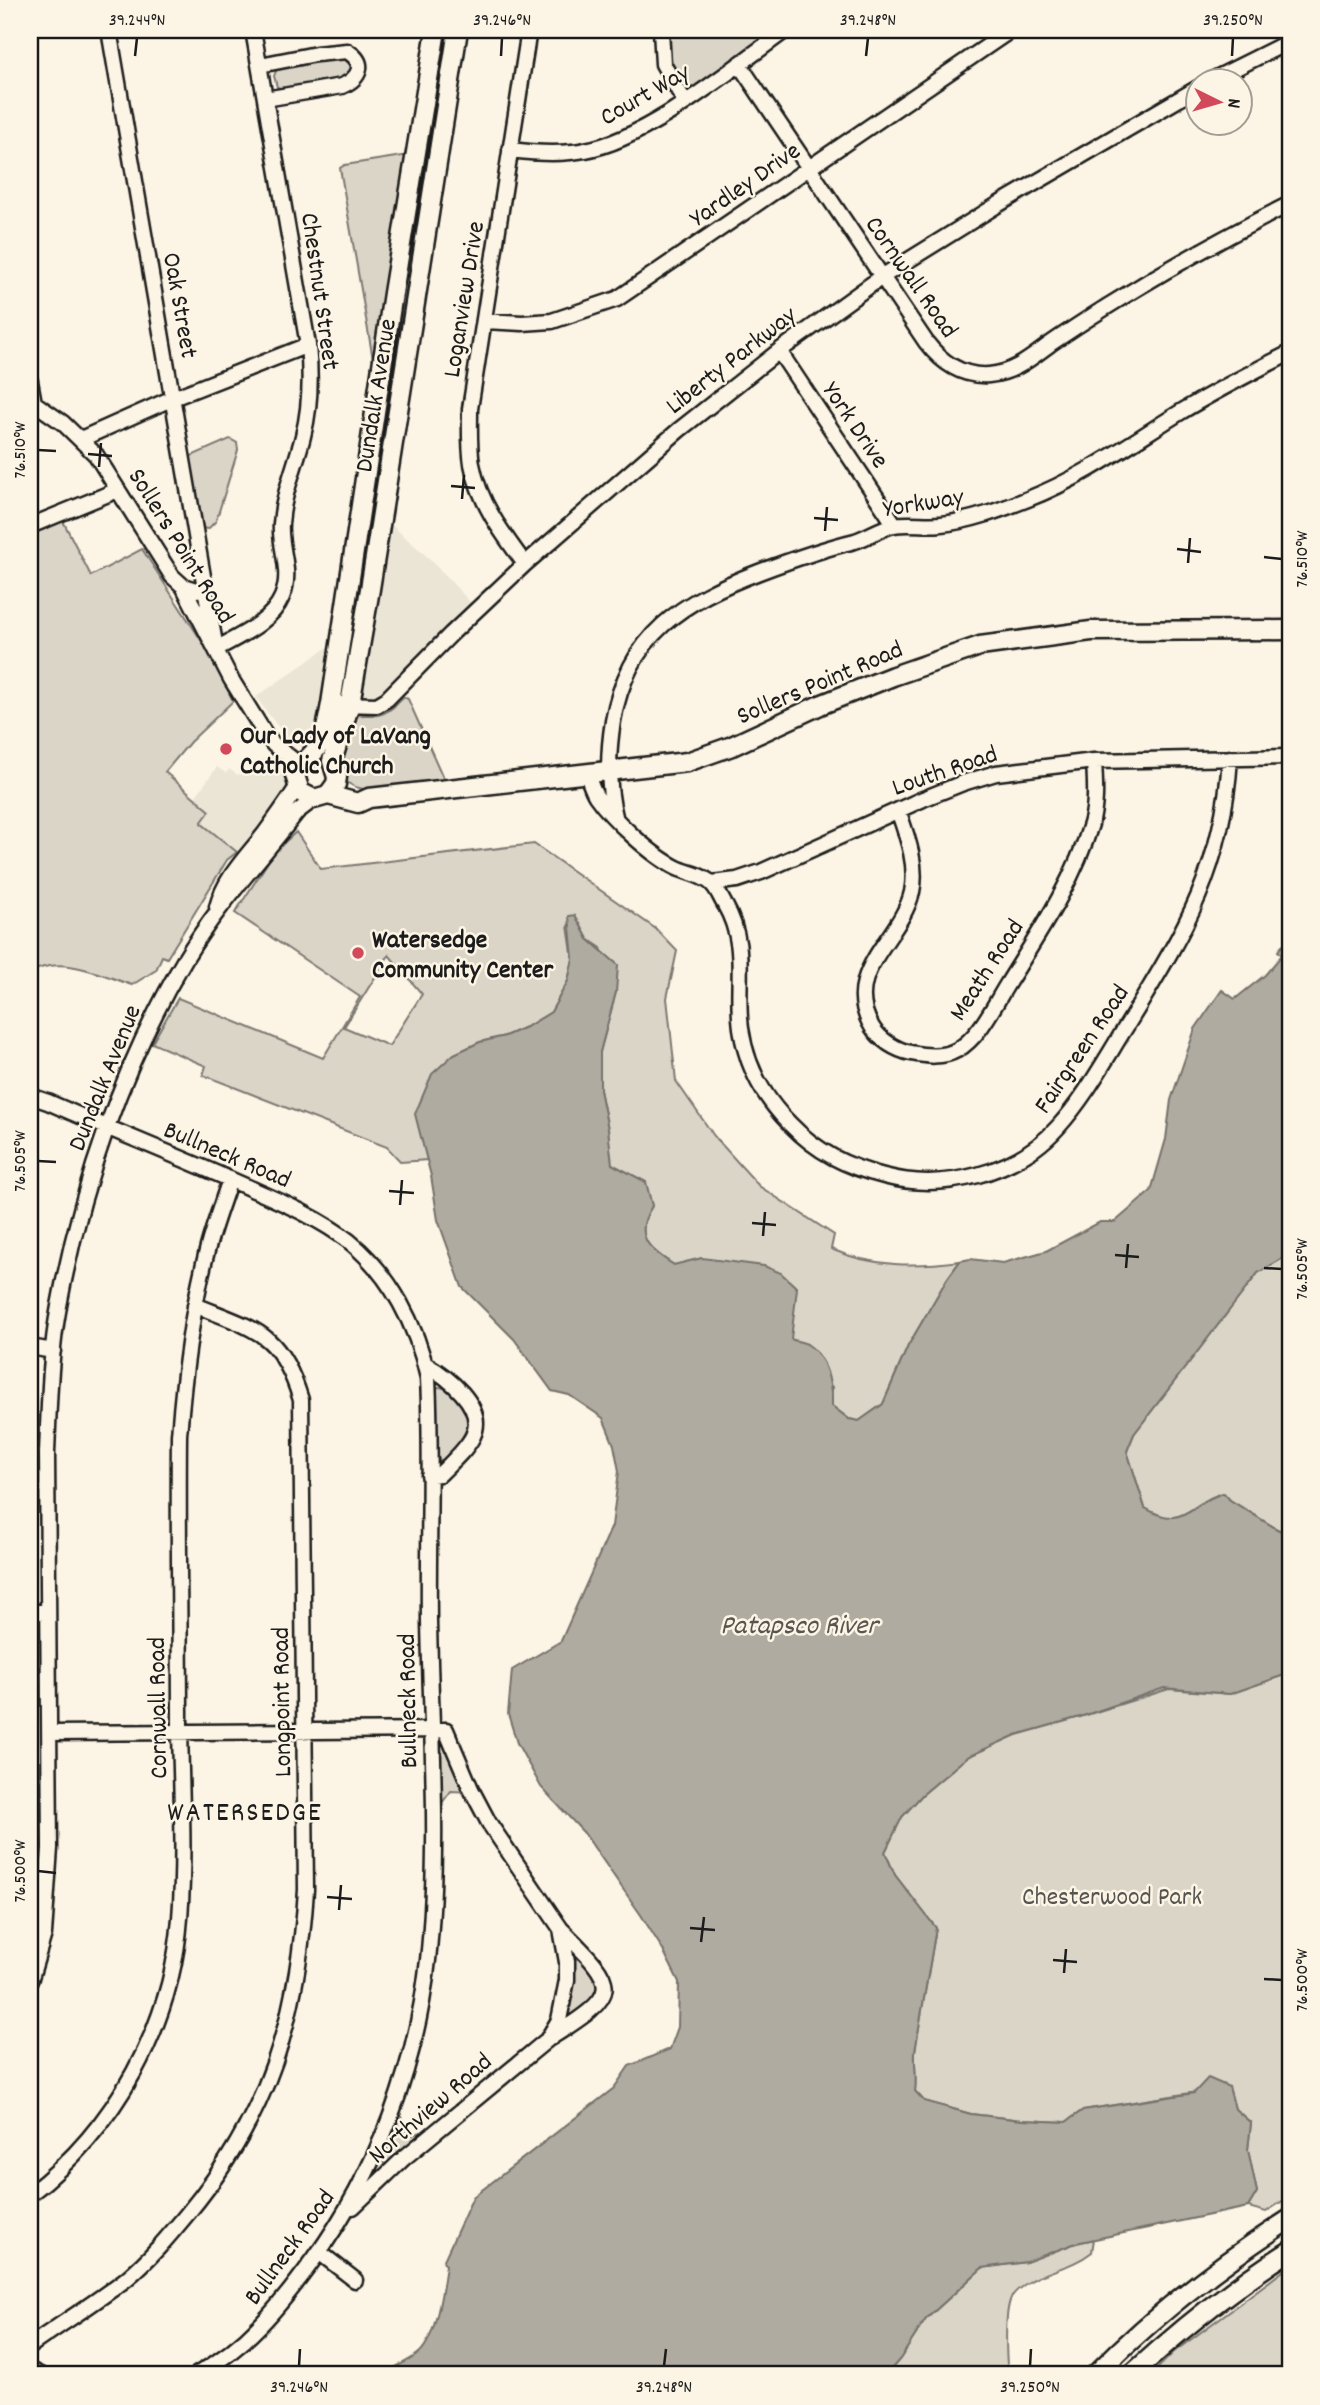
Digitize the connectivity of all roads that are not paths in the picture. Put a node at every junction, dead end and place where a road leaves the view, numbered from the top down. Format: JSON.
{"nodes":[{"id":1,"x":109,"y":30,"type":"edge"},
{"id":2,"x":253,"y":30,"type":"edge"},
{"id":3,"x":436,"y":30,"type":"edge"},
{"id":4,"x":458,"y":30,"type":"edge"},
{"id":5,"x":529,"y":30,"type":"edge"},
{"id":6,"x":661,"y":30,"type":"edge"},
{"id":7,"x":786,"y":30,"type":"edge"},
{"id":8,"x":1011,"y":30,"type":"edge"},
{"id":9,"x":1290,"y":41,"type":"edge"},
{"id":10,"x":739,"y":64,"type":"junction"},
{"id":11,"x":260,"y":65,"type":"junction"},
{"id":12,"x":1240,"y":66,"type":"edge"},
{"id":13,"x":1184,"y":95,"type":"edge"},
{"id":14,"x":265,"y":99,"type":"junction"},
{"id":15,"x":685,"y":102,"type":"junction"},
{"id":16,"x":510,"y":150,"type":"junction"},
{"id":17,"x":808,"y":168,"type":"junction"},
{"id":18,"x":1290,"y":204,"type":"edge"},
{"id":19,"x":883,"y":276,"type":"junction"},
{"id":20,"x":484,"y":321,"type":"junction"},
{"id":21,"x":308,"y":345,"type":"junction"},
{"id":22,"x":779,"y":351,"type":"junction"},
{"id":23,"x":1290,"y":353,"type":"edge"},
{"id":24,"x":30,"y":381,"type":"edge"},
{"id":25,"x":173,"y":398,"type":"junction"},
{"id":26,"x":31,"y":403,"type":"edge"},
{"id":27,"x":82,"y":439,"type":"junction"},
{"id":28,"x":118,"y":490,"type":"junction"},
{"id":29,"x":895,"y":525,"type":"junction"},
{"id":30,"x":30,"y":526,"type":"edge"},
{"id":31,"x":525,"y":564,"type":"junction"},
{"id":32,"x":183,"y":586,"type":"junction"},
{"id":33,"x":205,"y":588,"type":"junction"},
{"id":34,"x":1290,"y":630,"type":"edge"},
{"id":35,"x":216,"y":649,"type":"junction"},
{"id":36,"x":341,"y":704,"type":"junction"},
{"id":37,"x":1290,"y":757,"type":"edge"},
{"id":38,"x":1230,"y":758,"type":"junction"},
{"id":39,"x":1094,"y":761,"type":"junction"},
{"id":40,"x":303,"y":762,"type":"junction"},
{"id":41,"x":335,"y":772,"type":"junction"},
{"id":42,"x":610,"y":772,"type":"junction"},
{"id":43,"x":587,"y":775,"type":"junction"},
{"id":44,"x":297,"y":787,"type":"junction"},
{"id":45,"x":321,"y":797,"type":"junction"},
{"id":46,"x":369,"y":798,"type":"junction"},
{"id":47,"x":898,"y":810,"type":"junction"},
{"id":48,"x":615,"y":817,"type":"junction"},
{"id":49,"x":712,"y":883,"type":"junction"},
{"id":50,"x":215,"y":915,"type":"junction"},
{"id":51,"x":30,"y":1096,"type":"edge"},
{"id":52,"x":107,"y":1128,"type":"junction"},
{"id":53,"x":230,"y":1179,"type":"junction"},
{"id":54,"x":195,"y":1305,"type":"junction"},
{"id":55,"x":30,"y":1347,"type":"edge"},
{"id":56,"x":52,"y":1351,"type":"junction"},
{"id":57,"x":424,"y":1363,"type":"junction"},
{"id":58,"x":429,"y":1475,"type":"junction"},
{"id":59,"x":30,"y":1612,"type":"edge"},
{"id":60,"x":47,"y":1612,"type":"junction"},
{"id":61,"x":180,"y":1731,"type":"junction"},
{"id":62,"x":433,"y":1731,"type":"junction"},
{"id":63,"x":305,"y":1732,"type":"junction"},
{"id":64,"x":49,"y":1733,"type":"junction"},
{"id":65,"x":561,"y":1928,"type":"junction"},
{"id":66,"x":30,"y":1981,"type":"edge"},
{"id":67,"x":547,"y":2040,"type":"junction"},
{"id":68,"x":30,"y":2194,"type":"edge"},
{"id":69,"x":345,"y":2214,"type":"junction"},
{"id":70,"x":1290,"y":2219,"type":"edge"},
{"id":71,"x":1290,"y":2251,"type":"edge"},
{"id":72,"x":319,"y":2252,"type":"junction"},
{"id":73,"x":355,"y":2280,"type":"dead end"},
{"id":74,"x":30,"y":2346,"type":"edge"},
{"id":75,"x":30,"y":2370,"type":"edge"},
{"id":76,"x":40,"y":2375,"type":"edge"},
{"id":77,"x":196,"y":2375,"type":"edge"},
{"id":78,"x":1095,"y":2375,"type":"edge"},
{"id":79,"x":1131,"y":2375,"type":"edge"}],
"edges":[{"from":1,"to":25,"type":"street","name":"Oak Street"},
{"from":2,"to":11,"type":"street","name":"Chestnut Street"},
{"from":3,"to":36,"type":"main road","name":"Dundalk Avenue"},
{"from":4,"to":36,"type":"main road","name":"Dundalk Avenue"},
{"from":5,"to":16,"type":"street","name":"Loganview Drive"},
{"from":6,"to":15,"type":"street"},
{"from":7,"to":10,"type":"street","name":"Court Way"},
{"from":8,"to":17,"type":"street","name":"Yardley Drive"},
{"from":9,"to":12,"type":"street"},
{"from":10,"to":15,"type":"street","name":"Court Way"},
{"from":10,"to":17,"type":"street","name":"Cornwall Road"},
{"from":11,"to":14,"type":"street","name":"Chestnut Street"},
{"from":11,"to":14,"type":"street"},
{"from":13,"to":19,"type":"street","name":"Liberty Parkway"},
{"from":14,"to":21,"type":"street","name":"Chestnut Street"},
{"from":15,"to":16,"type":"street","name":"Court Way"},
{"from":16,"to":20,"type":"street","name":"Loganview Drive"},
{"from":17,"to":19,"type":"street","name":"Cornwall Road"},
{"from":17,"to":20,"type":"street","name":"Yardley Drive"},
{"from":18,"to":19,"type":"street","name":"Cornwall Road"},
{"from":19,"to":22,"type":"street","name":"Liberty Parkway"},
{"from":20,"to":31,"type":"street","name":"Loganview Drive"},
{"from":21,"to":25,"type":"street"},
{"from":21,"to":35,"type":"street","name":"Chestnut Street"},
{"from":22,"to":29,"type":"street","name":"York Drive"},
{"from":22,"to":31,"type":"street","name":"Liberty Parkway"},
{"from":23,"to":29,"type":"street","name":"Yorkway"},
{"from":24,"to":26,"type":"street"},
{"from":25,"to":27,"type":"street"},
{"from":25,"to":33,"type":"street","name":"Oak Street"},
{"from":26,"to":27,"type":"street","name":"Sollers Point Road"},
{"from":27,"to":28,"type":"street","name":"Sollers Point Road"},
{"from":28,"to":30,"type":"street"},
{"from":28,"to":32,"type":"street","name":"Sollers Point Road"},
{"from":29,"to":42,"type":"street","name":"Yorkway"},
{"from":31,"to":36,"type":"street","name":"Liberty Parkway"},
{"from":32,"to":33,"type":"street"},
{"from":32,"to":35,"type":"street","name":"Sollers Point Road"},
{"from":33,"to":35,"type":"street","name":"Oak Street"},
{"from":34,"to":42,"type":"main road","name":"Sollers Point Road"},
{"from":35,"to":40,"type":"street","name":"Sollers Point Road"},
{"from":36,"to":40,"type":"main road","name":"Dundalk Avenue"},
{"from":36,"to":41,"type":"main road","name":"Dundalk Avenue"},
{"from":37,"to":38,"type":"street","name":"Louth Road"},
{"from":38,"to":39,"type":"street","name":"Louth Road"},
{"from":38,"to":49,"type":"street","name":"Fairgreen Road"},
{"from":39,"to":47,"type":"street","name":"Louth Road"},
{"from":39,"to":47,"type":"street","name":"Meath Road"},
{"from":40,"to":41,"type":"main road"},
{"from":40,"to":44,"type":"main road","name":"Dundalk Avenue"},
{"from":41,"to":45,"type":"main road","name":"Dundalk Avenue"},
{"from":41,"to":46,"type":"main road"},
{"from":42,"to":43,"type":"main road","name":"Sollers Point Road"},
{"from":42,"to":48,"type":"street"},
{"from":43,"to":46,"type":"main road","name":"Sollers Point Road"},
{"from":43,"to":48,"type":"street"},
{"from":44,"to":45,"type":"main road"},
{"from":44,"to":50,"type":"street","name":"Dundalk Avenue"},
{"from":45,"to":46,"type":"main road","name":"Sollers Point Road"},
{"from":45,"to":50,"type":"street","name":"Dundalk Avenue"},
{"from":47,"to":49,"type":"street","name":"Louth Road"},
{"from":48,"to":49,"type":"street"},
{"from":50,"to":52,"type":"street","name":"Dundalk Avenue"},
{"from":51,"to":52,"type":"street","name":"Bullneck Road"},
{"from":52,"to":53,"type":"street","name":"Bullneck Road"},
{"from":52,"to":56,"type":"street","name":"Dundalk Avenue"},
{"from":53,"to":54,"type":"street","name":"Cornwall Road"},
{"from":53,"to":57,"type":"street","name":"Bullneck Road"},
{"from":54,"to":61,"type":"street","name":"Cornwall Road"},
{"from":54,"to":63,"type":"street","name":"Longpoint Road"},
{"from":55,"to":56,"type":"street"},
{"from":56,"to":60,"type":"street","name":"Dundalk Avenue"},
{"from":57,"to":58,"type":"street","name":"Bullneck Road"},
{"from":57,"to":58,"type":"street"},
{"from":58,"to":62,"type":"street","name":"Bullneck Road"},
{"from":59,"to":60,"type":"street"},
{"from":60,"to":64,"type":"street","name":"Dundalk Avenue"},
{"from":61,"to":63,"type":"street"},
{"from":61,"to":64,"type":"street"},
{"from":61,"to":68,"type":"street","name":"Cornwall Road"},
{"from":62,"to":63,"type":"street"},
{"from":62,"to":65,"type":"street","name":"Northview Road"},
{"from":62,"to":69,"type":"street","name":"Bullneck Road"},
{"from":63,"to":74,"type":"street","name":"Longpoint Road"},
{"from":64,"to":66,"type":"street","name":"Dundalk Avenue"},
{"from":65,"to":67,"type":"street","name":"Northview Road"},
{"from":65,"to":67,"type":"street","name":"Northview Road"},
{"from":67,"to":69,"type":"street","name":"Northview Road"},
{"from":69,"to":72,"type":"street","name":"Bullneck Road"},
{"from":70,"to":78,"type":"main road"},
{"from":71,"to":79,"type":"main road"},
{"from":72,"to":73,"type":"street"},
{"from":72,"to":77,"type":"street","name":"Bullneck Road"},
{"from":75,"to":76,"type":"street"}]}
